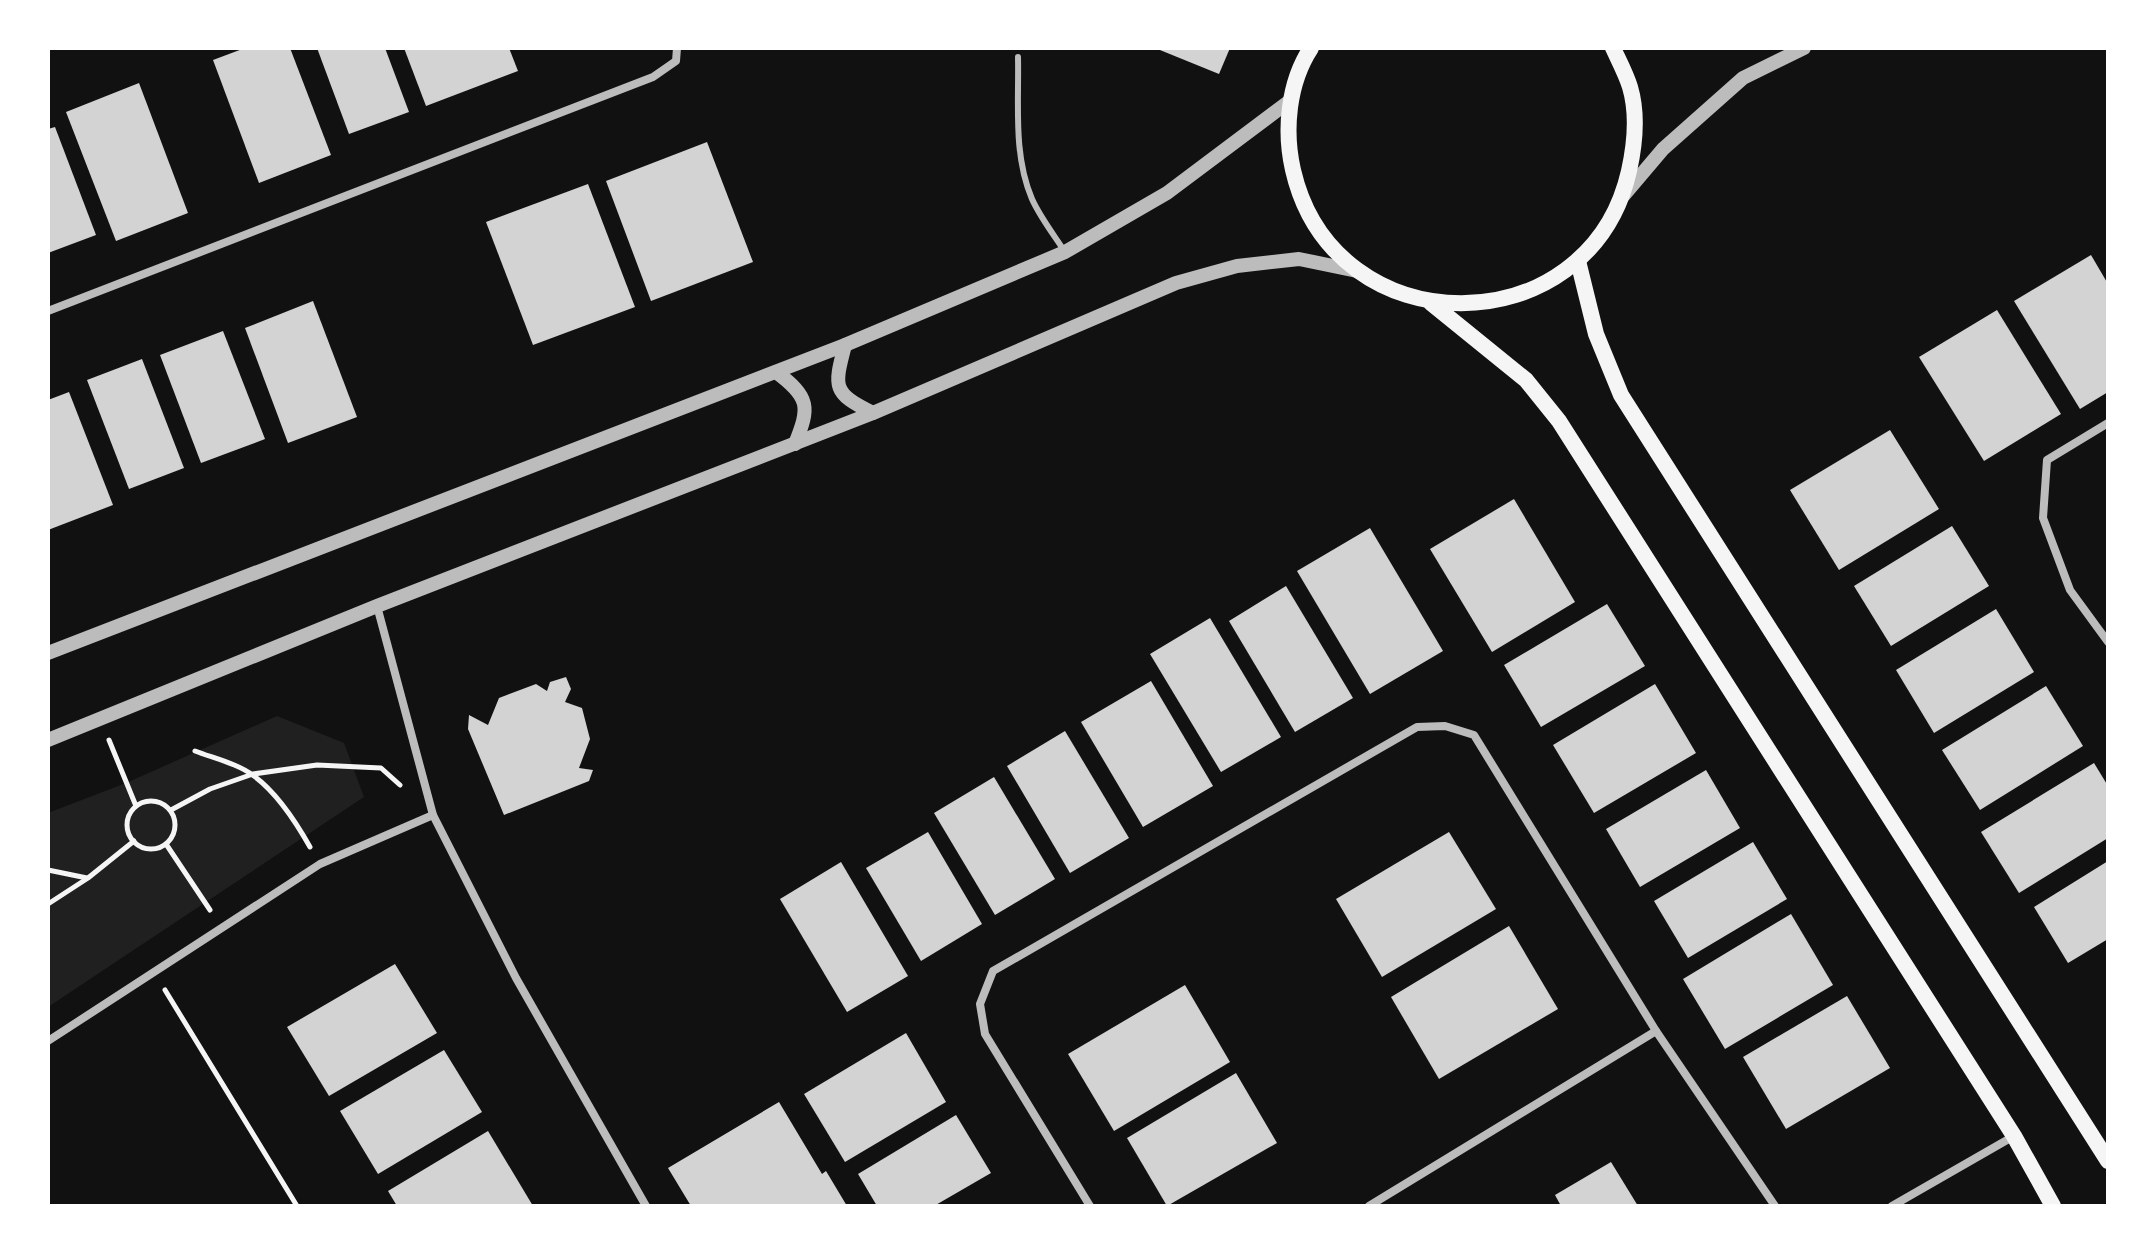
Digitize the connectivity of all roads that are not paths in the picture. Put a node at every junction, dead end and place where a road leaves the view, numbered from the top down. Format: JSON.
{"nodes":[{"id":1,"x":677,"y":48,"type":"edge"},
{"id":2,"x":1311,"y":48,"type":"edge"},
{"id":3,"x":1613,"y":48,"type":"edge"},
{"id":4,"x":1804,"y":48,"type":"edge"},
{"id":5,"x":1018,"y":57,"type":"dead end"},
{"id":6,"x":1291,"y":100,"type":"junction"},
{"id":7,"x":1624,"y":195,"type":"junction"},
{"id":8,"x":1065,"y":252,"type":"junction"},
{"id":9,"x":1578,"y":261,"type":"junction"},
{"id":10,"x":1357,"y":271,"type":"junction"},
{"id":11,"x":1431,"y":303,"type":"junction"},
{"id":12,"x":48,"y":311,"type":"edge"},
{"id":13,"x":845,"y":345,"type":"junction"},
{"id":14,"x":776,"y":372,"type":"junction"},
{"id":15,"x":873,"y":413,"type":"junction"},
{"id":16,"x":2108,"y":423,"type":"edge"},
{"id":17,"x":795,"y":444,"type":"junction"},
{"id":18,"x":377,"y":606,"type":"junction"},
{"id":19,"x":2108,"y":642,"type":"edge"},
{"id":20,"x":48,"y":653,"type":"edge"},
{"id":21,"x":48,"y":740,"type":"edge"},
{"id":22,"x":433,"y":815,"type":"junction"},
{"id":23,"x":1656,"y":1031,"type":"junction"},
{"id":24,"x":48,"y":1041,"type":"edge"},
{"id":25,"x":2014,"y":1136,"type":"junction"},
{"id":26,"x":2108,"y":1161,"type":"edge"},
{"id":27,"x":646,"y":1206,"type":"edge"},
{"id":28,"x":1090,"y":1206,"type":"edge"},
{"id":29,"x":1369,"y":1206,"type":"edge"},
{"id":30,"x":1775,"y":1206,"type":"edge"},
{"id":31,"x":1892,"y":1206,"type":"edge"},
{"id":32,"x":2053,"y":1206,"type":"edge"}],
"edges":[{"from":1,"to":12,"type":"street"},
{"from":2,"to":6,"type":"main road"},
{"from":3,"to":7,"type":"main road"},
{"from":4,"to":7,"type":"street"},
{"from":5,"to":8,"type":"lane"},
{"from":6,"to":8,"type":"street"},
{"from":6,"to":10,"type":"main road"},
{"from":7,"to":9,"type":"main road"},
{"from":8,"to":13,"type":"street"},
{"from":9,"to":11,"type":"main road"},
{"from":9,"to":26,"type":"main road"},
{"from":10,"to":11,"type":"main road"},
{"from":10,"to":15,"type":"street"},
{"from":11,"to":25,"type":"main road"},
{"from":13,"to":14,"type":"street"},
{"from":13,"to":15,"type":"street"},
{"from":14,"to":17,"type":"street"},
{"from":14,"to":20,"type":"street"},
{"from":15,"to":17,"type":"street"},
{"from":16,"to":19,"type":"street"},
{"from":17,"to":18,"type":"street"},
{"from":18,"to":21,"type":"street"},
{"from":18,"to":22,"type":"street"},
{"from":22,"to":24,"type":"street"},
{"from":22,"to":27,"type":"street"},
{"from":23,"to":28,"type":"street"},
{"from":23,"to":29,"type":"street"},
{"from":23,"to":30,"type":"street"},
{"from":25,"to":31,"type":"street"},
{"from":25,"to":32,"type":"main road"}]}
